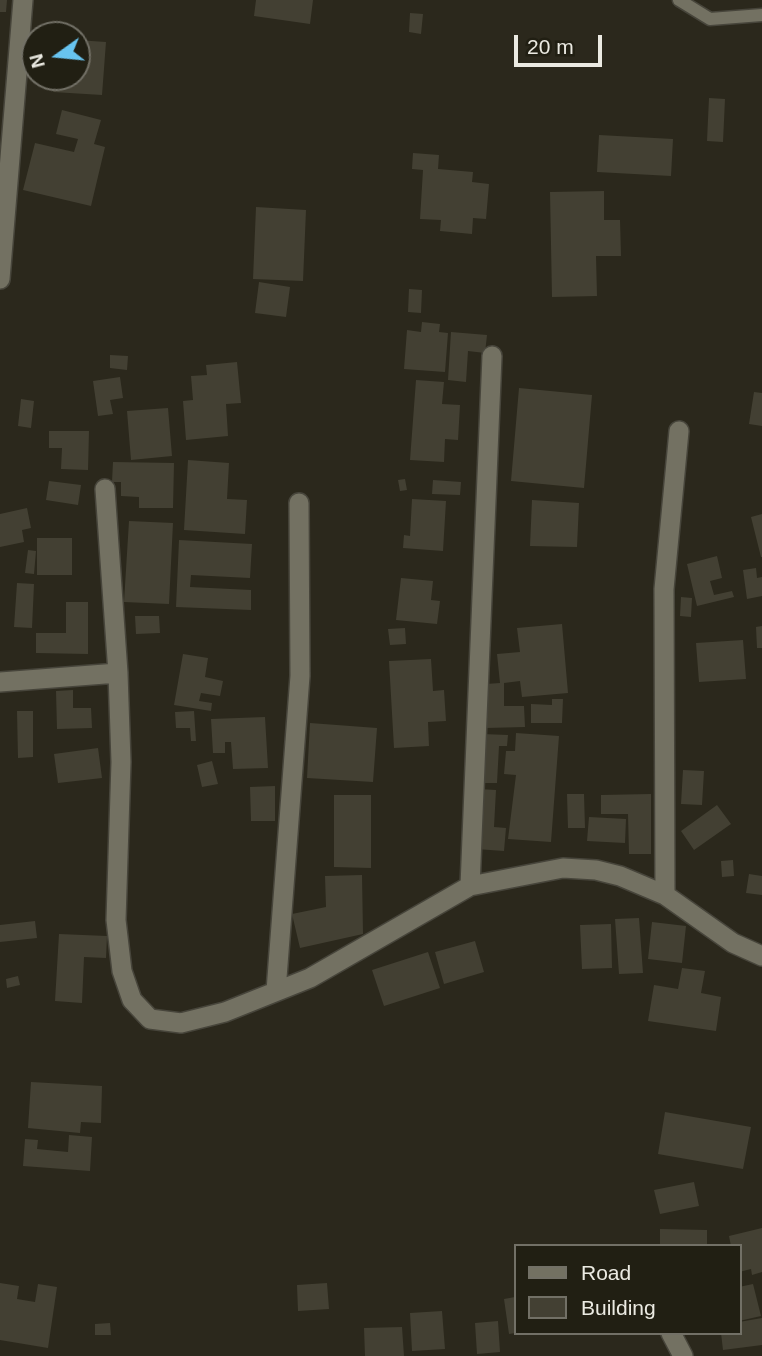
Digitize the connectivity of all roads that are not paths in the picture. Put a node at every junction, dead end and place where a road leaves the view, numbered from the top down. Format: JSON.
{"nodes":[{"id":1,"x":23,"y":0,"type":"edge"},
{"id":2,"x":679,"y":0,"type":"edge"},
{"id":3,"x":762,"y":15,"type":"edge"},
{"id":4,"x":0,"y":279,"type":"edge"},
{"id":5,"x":492,"y":356,"type":"dead end"},
{"id":6,"x":679,"y":431,"type":"dead end"},
{"id":7,"x":105,"y":488,"type":"dead end"},
{"id":8,"x":299,"y":503,"type":"dead end"},
{"id":9,"x":118,"y":673,"type":"junction"},
{"id":10,"x":0,"y":682,"type":"edge"},
{"id":11,"x":470,"y":886,"type":"junction"},
{"id":12,"x":665,"y":895,"type":"junction"},
{"id":13,"x":762,"y":956,"type":"edge"},
{"id":14,"x":276,"y":991,"type":"junction"},
{"id":15,"x":672,"y":1335,"type":"edge"},
{"id":16,"x":683,"y":1356,"type":"edge"}],
"edges":[{"from":1,"to":4,"type":"street"},
{"from":2,"to":3,"type":"lane"},
{"from":5,"to":11,"type":"street"},
{"from":6,"to":12,"type":"street"},
{"from":7,"to":9,"type":"street"},
{"from":8,"to":14,"type":"street"},
{"from":9,"to":10,"type":"street"},
{"from":9,"to":14,"type":"street"},
{"from":11,"to":12,"type":"street"},
{"from":11,"to":14,"type":"street"},
{"from":12,"to":13,"type":"street"},
{"from":15,"to":16,"type":"street"}]}
